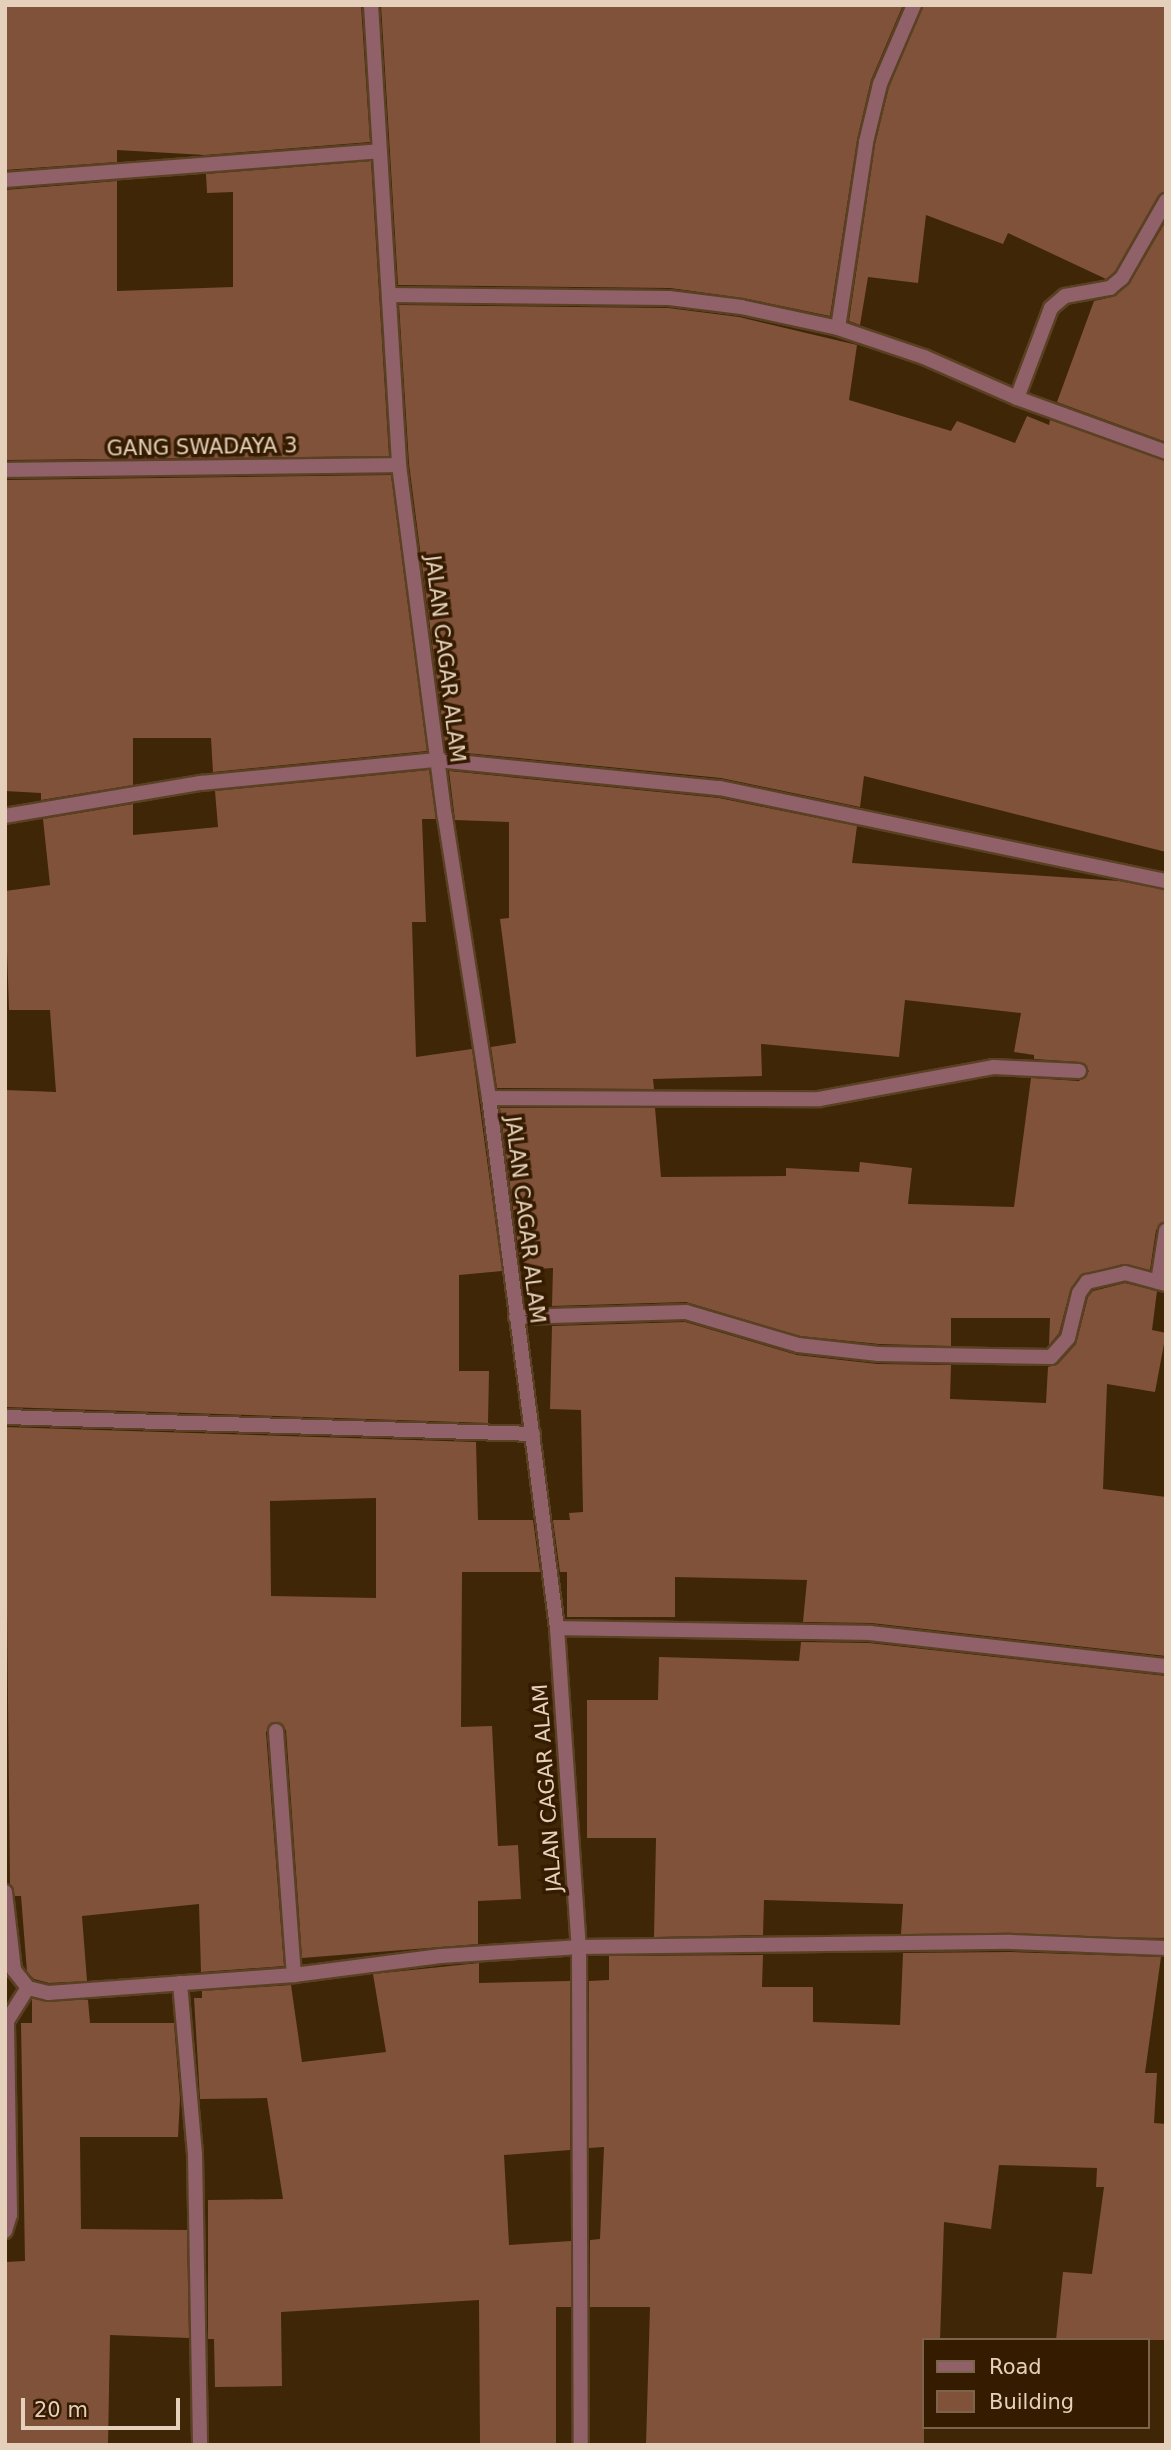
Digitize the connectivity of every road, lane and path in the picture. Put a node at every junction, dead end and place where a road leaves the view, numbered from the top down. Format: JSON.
{"nodes":[{"id":1,"x":371,"y":5,"type":"edge"},
{"id":2,"x":914,"y":5,"type":"edge"},
{"id":3,"x":379,"y":151,"type":"junction"},
{"id":4,"x":5,"y":180,"type":"edge"},
{"id":5,"x":1166,"y":201,"type":"edge"},
{"id":6,"x":389,"y":295,"type":"junction"},
{"id":7,"x":838,"y":328,"type":"junction"},
{"id":8,"x":1017,"y":398,"type":"junction"},
{"id":9,"x":1166,"y":452,"type":"edge"},
{"id":10,"x":399,"y":465,"type":"junction"},
{"id":11,"x":5,"y":470,"type":"edge"},
{"id":12,"x":437,"y":760,"type":"junction"},
{"id":13,"x":5,"y":816,"type":"edge"},
{"id":14,"x":1166,"y":881,"type":"edge"},
{"id":15,"x":1079,"y":1071,"type":"dead end"},
{"id":16,"x":489,"y":1098,"type":"junction"},
{"id":17,"x":1166,"y":1231,"type":"edge"},
{"id":18,"x":1162,"y":1283,"type":"edge"},
{"id":19,"x":516,"y":1317,"type":"junction"},
{"id":20,"x":5,"y":1417,"type":"edge"},
{"id":21,"x":533,"y":1434,"type":"junction"},
{"id":22,"x":557,"y":1628,"type":"junction"},
{"id":23,"x":1166,"y":1666,"type":"edge"},
{"id":24,"x":276,"y":1731,"type":"dead end"},
{"id":25,"x":5,"y":1892,"type":"edge"},
{"id":26,"x":579,"y":1947,"type":"junction"},
{"id":27,"x":1166,"y":1948,"type":"edge"},
{"id":28,"x":294,"y":1975,"type":"junction"},
{"id":29,"x":180,"y":1983,"type":"junction"},
{"id":30,"x":28,"y":1988,"type":"junction"},
{"id":31,"x":5,"y":2231,"type":"edge"},
{"id":32,"x":200,"y":2445,"type":"edge"},
{"id":33,"x":581,"y":2445,"type":"edge"}],
"edges":[{"from":1,"to":3,"type":"street","name":"JALAN CAGAR ALAM"},
{"from":2,"to":7,"type":"street"},
{"from":3,"to":4,"type":"street"},
{"from":3,"to":6,"type":"street","name":"JALAN CAGAR ALAM"},
{"from":5,"to":8,"type":"street"},
{"from":6,"to":7,"type":"street"},
{"from":6,"to":10,"type":"street","name":"JALAN CAGAR ALAM"},
{"from":7,"to":8,"type":"street"},
{"from":8,"to":9,"type":"street"},
{"from":10,"to":11,"type":"street","name":"GANG SWADAYA 3"},
{"from":10,"to":12,"type":"street","name":"JALAN CAGAR ALAM"},
{"from":12,"to":13,"type":"street"},
{"from":12,"to":14,"type":"street"},
{"from":12,"to":16,"type":"street","name":"JALAN CAGAR ALAM"},
{"from":15,"to":16,"type":"street"},
{"from":16,"to":19,"type":"street","name":"JALAN CAGAR ALAM"},
{"from":17,"to":18,"type":"street"},
{"from":18,"to":19,"type":"street"},
{"from":19,"to":21,"type":"street","name":"JALAN CAGAR ALAM"},
{"from":20,"to":21,"type":"street"},
{"from":21,"to":22,"type":"street","name":"JALAN CAGAR ALAM"},
{"from":22,"to":23,"type":"street"},
{"from":22,"to":26,"type":"street","name":"JALAN CAGAR ALAM"},
{"from":24,"to":28,"type":"street"},
{"from":25,"to":30,"type":"street"},
{"from":26,"to":27,"type":"street"},
{"from":26,"to":28,"type":"street"},
{"from":26,"to":33,"type":"street","name":"JALAN CAGAR ALAM"},
{"from":28,"to":29,"type":"street"},
{"from":29,"to":30,"type":"street"},
{"from":29,"to":32,"type":"street"},
{"from":30,"to":31,"type":"street"}]}
